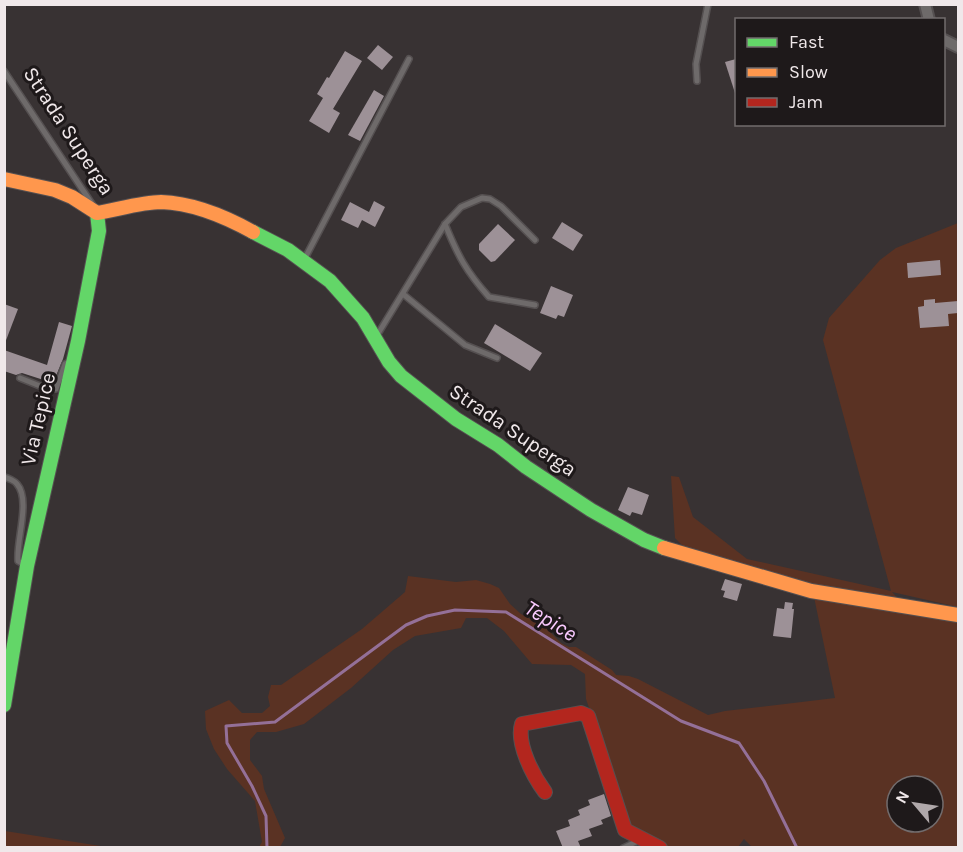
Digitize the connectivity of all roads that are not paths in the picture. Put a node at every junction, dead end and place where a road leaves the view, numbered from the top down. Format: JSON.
{"nodes":[{"id":1,"x":708,"y":4,"type":"edge"},
{"id":2,"x":409,"y":59,"type":"dead end"},
{"id":3,"x":4,"y":71,"type":"edge"},
{"id":4,"x":697,"y":81,"type":"dead end"},
{"id":5,"x":4,"y":179,"type":"edge"},
{"id":6,"x":97,"y":213,"type":"junction"},
{"id":7,"x":446,"y":224,"type":"junction"},
{"id":8,"x":535,"y":240,"type":"dead end"},
{"id":9,"x":303,"y":261,"type":"junction"},
{"id":10,"x":403,"y":294,"type":"junction"},
{"id":11,"x":535,"y":305,"type":"dead end"},
{"id":12,"x":375,"y":338,"type":"junction"},
{"id":13,"x":497,"y":358,"type":"dead end"},
{"id":14,"x":72,"y":364,"type":"junction"},
{"id":15,"x":20,"y":378,"type":"dead end"},
{"id":16,"x":4,"y":477,"type":"edge"},
{"id":17,"x":27,"y":566,"type":"junction"},
{"id":18,"x":958,"y":615,"type":"edge"},
{"id":19,"x":4,"y":705,"type":"edge"},
{"id":20,"x":544,"y":792,"type":"dead end"},
{"id":21,"x":644,"y":839,"type":"junction"},
{"id":22,"x":623,"y":848,"type":"edge"},
{"id":23,"x":660,"y":848,"type":"edge"}],
"edges":[{"from":1,"to":4,"type":"lane"},
{"from":2,"to":9,"type":"lane"},
{"from":3,"to":6,"type":"lane","name":"Strada Superga"},
{"from":5,"to":6,"type":"street","name":"Strada Superga"},
{"from":6,"to":9,"type":"street","name":"Strada Superga"},
{"from":6,"to":14,"type":"street","name":"Via Tepice"},
{"from":7,"to":8,"type":"lane"},
{"from":7,"to":10,"type":"lane"},
{"from":7,"to":11,"type":"lane"},
{"from":9,"to":12,"type":"street","name":"Strada Superga"},
{"from":10,"to":12,"type":"lane"},
{"from":10,"to":13,"type":"lane"},
{"from":12,"to":18,"type":"street","name":"Strada Superga"},
{"from":14,"to":15,"type":"lane"},
{"from":14,"to":17,"type":"street","name":"Via Tepice"},
{"from":16,"to":17,"type":"lane"},
{"from":17,"to":19,"type":"street","name":"Via Tepice"},
{"from":20,"to":21,"type":"street"},
{"from":21,"to":22,"type":"lane"},
{"from":21,"to":23,"type":"street"}]}
